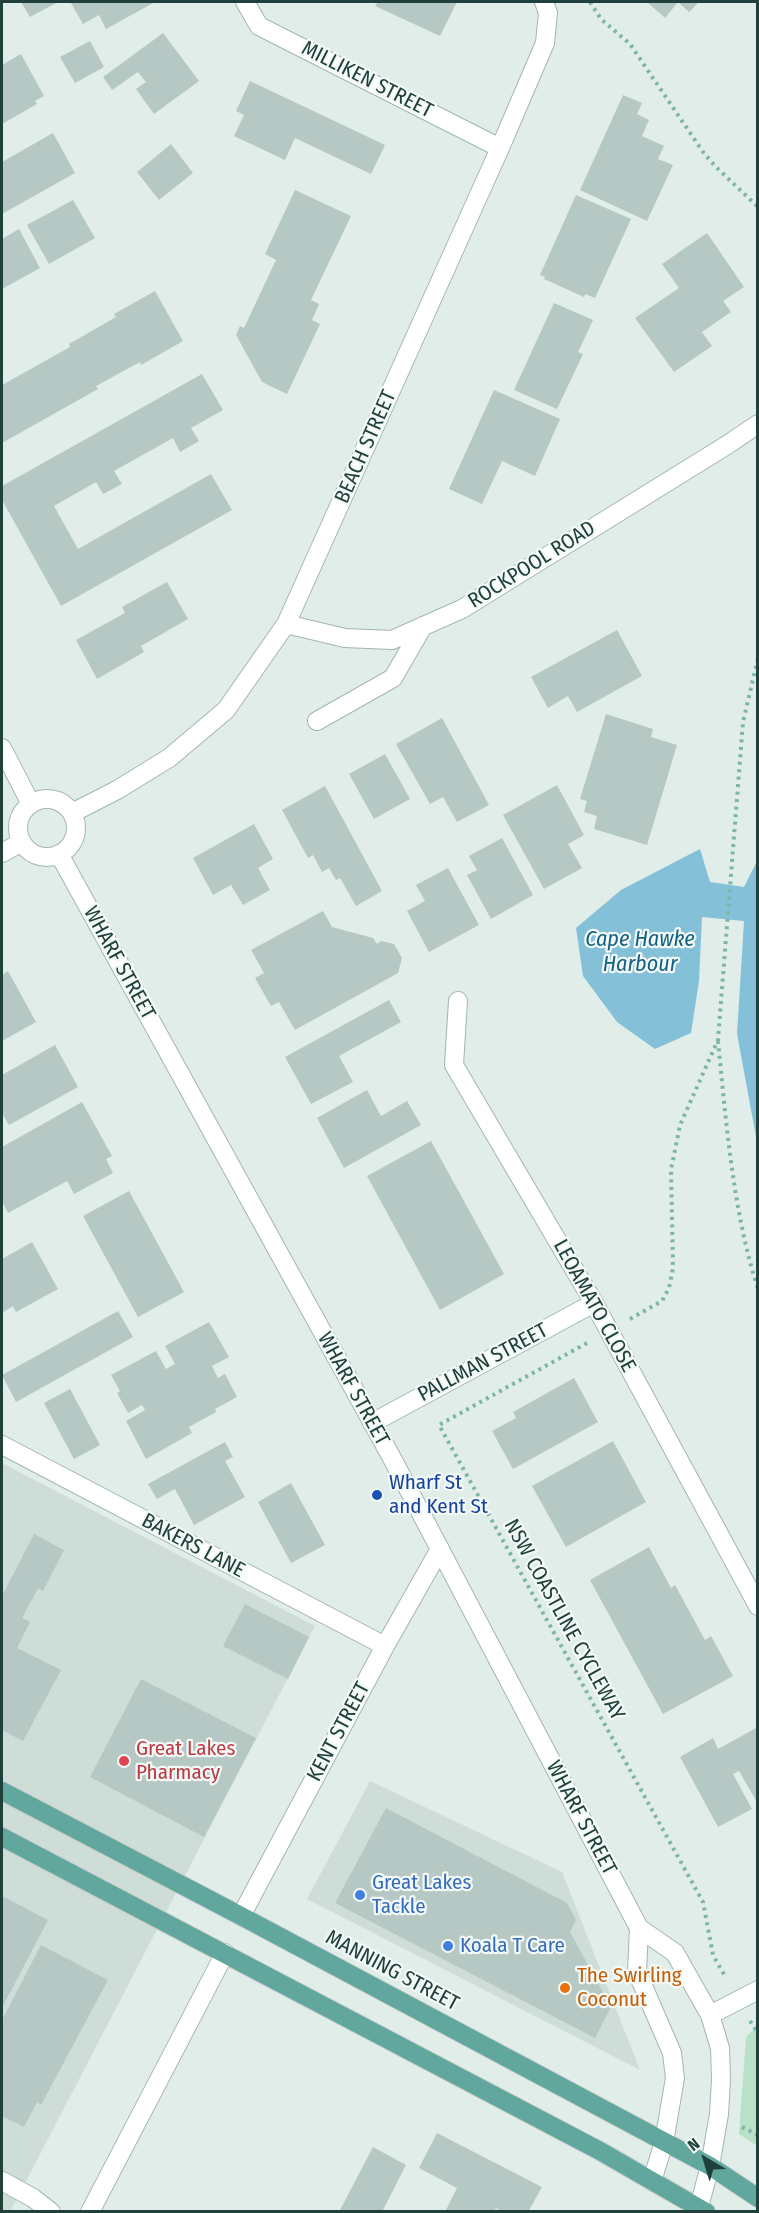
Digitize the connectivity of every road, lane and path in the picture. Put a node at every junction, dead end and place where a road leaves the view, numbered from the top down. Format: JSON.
{"nodes":[{"id":1,"x":245,"y":2,"type":"edge"},
{"id":2,"x":544,"y":2,"type":"edge"},
{"id":3,"x":590,"y":2,"type":"edge"},
{"id":4,"x":597,"y":2,"type":"edge"},
{"id":5,"x":594,"y":8,"type":"junction"},
{"id":6,"x":500,"y":148,"type":"junction"},
{"id":7,"x":758,"y":207,"type":"edge"},
{"id":8,"x":758,"y":424,"type":"edge"},
{"id":9,"x":286,"y":624,"type":"junction"},
{"id":10,"x":423,"y":626,"type":"junction"},
{"id":11,"x":758,"y":658,"type":"edge"},
{"id":12,"x":317,"y":721,"type":"dead end"},
{"id":13,"x":2,"y":748,"type":"edge"},
{"id":14,"x":31,"y":804,"type":"junction"},
{"id":15,"x":72,"y":813,"type":"junction"},
{"id":16,"x":22,"y":842,"type":"junction"},
{"id":17,"x":2,"y":853,"type":"edge"},
{"id":18,"x":59,"y":854,"type":"junction"},
{"id":19,"x":458,"y":1001,"type":"dead end"},
{"id":20,"x":718,"y":1040,"type":"junction"},
{"id":21,"x":758,"y":1289,"type":"edge"},
{"id":22,"x":594,"y":1303,"type":"junction"},
{"id":23,"x":609,"y":1331,"type":"junction"},
{"id":24,"x":372,"y":1423,"type":"junction"},
{"id":25,"x":2,"y":1445,"type":"edge"},
{"id":26,"x":440,"y":1549,"type":"junction"},
{"id":27,"x":758,"y":1606,"type":"edge"},
{"id":28,"x":385,"y":1646,"type":"junction"},
{"id":29,"x":2,"y":1791,"type":"edge"},
{"id":30,"x":2,"y":1837,"type":"edge"},
{"id":31,"x":241,"y":1916,"type":"junction"},
{"id":32,"x":639,"y":1928,"type":"junction"},
{"id":33,"x":225,"y":1953,"type":"junction"},
{"id":34,"x":758,"y":1990,"type":"edge"},
{"id":35,"x":738,"y":1999,"type":"junction"},
{"id":36,"x":710,"y":2014,"type":"junction"},
{"id":37,"x":758,"y":2033,"type":"edge"},
{"id":38,"x":734,"y":2122,"type":"dead end"},
{"id":39,"x":758,"y":2135,"type":"edge"},
{"id":40,"x":664,"y":2142,"type":"junction"},
{"id":41,"x":710,"y":2166,"type":"junction"},
{"id":42,"x":2,"y":2181,"type":"edge"},
{"id":43,"x":652,"y":2181,"type":"junction"},
{"id":44,"x":758,"y":2198,"type":"edge"},
{"id":45,"x":703,"y":2209,"type":"edge"},
{"id":46,"x":51,"y":2211,"type":"edge"},
{"id":47,"x":90,"y":2211,"type":"edge"}],
"edges":[{"from":1,"to":6,"type":"street","name":"MILLIKEN STREET"},
{"from":2,"to":6,"type":"street","name":"BEACH STREET"},
{"from":3,"to":5,"type":"path"},
{"from":4,"to":5,"type":"path"},
{"from":5,"to":7,"type":"path"},
{"from":6,"to":9,"type":"street","name":"BEACH STREET"},
{"from":8,"to":10,"type":"street","name":"ROCKPOOL ROAD"},
{"from":9,"to":10,"type":"street","name":"ROCKPOOL ROAD"},
{"from":9,"to":15,"type":"street","name":"BEACH STREET"},
{"from":10,"to":12,"type":"street"},
{"from":11,"to":20,"type":"path","name":"NSW COASTLINE CYCLEWAY"},
{"from":13,"to":14,"type":"street"},
{"from":14,"to":15,"type":"street"},
{"from":14,"to":16,"type":"street"},
{"from":15,"to":18,"type":"street"},
{"from":16,"to":17,"type":"street"},
{"from":16,"to":18,"type":"street"},
{"from":18,"to":24,"type":"street","name":"WHARF STREET"},
{"from":19,"to":22,"type":"street","name":"LEOAMATO CLOSE"},
{"from":20,"to":21,"type":"path"},
{"from":20,"to":23,"type":"path","name":"NSW COASTLINE CYCLEWAY"},
{"from":22,"to":23,"type":"street","name":"LEOAMATO CLOSE"},
{"from":22,"to":24,"type":"street","name":"PALLMAN STREET"},
{"from":23,"to":27,"type":"street","name":"LEOAMATO CLOSE"},
{"from":23,"to":35,"type":"path","name":"NSW COASTLINE CYCLEWAY"},
{"from":24,"to":26,"type":"street","name":"WHARF STREET"},
{"from":25,"to":28,"type":"street","name":"BAKERS LANE"},
{"from":26,"to":28,"type":"street","name":"KENT STREET"},
{"from":26,"to":32,"type":"street","name":"WHARF STREET"},
{"from":28,"to":31,"type":"street","name":"KENT STREET"},
{"from":29,"to":31,"type":"main road","name":"MANNING STREET"},
{"from":30,"to":33,"type":"main road"},
{"from":31,"to":40,"type":"main road","name":"MANNING STREET"},
{"from":32,"to":36,"type":"street","name":"WHARF STREET"},
{"from":32,"to":40,"type":"street"},
{"from":33,"to":43,"type":"main road"},
{"from":33,"to":47,"type":"street"},
{"from":34,"to":35,"type":"street"},
{"from":35,"to":36,"type":"street"},
{"from":35,"to":37,"type":"path","name":"NSW COASTLINE CYCLEWAY"},
{"from":36,"to":41,"type":"street","name":"WHARF STREET"},
{"from":38,"to":39,"type":"path"},
{"from":40,"to":41,"type":"main road","name":"MANNING STREET"},
{"from":40,"to":43,"type":"street"},
{"from":41,"to":44,"type":"main road","name":"MANNING STREET"},
{"from":41,"to":45,"type":"street","name":"WHARF STREET"},
{"from":42,"to":46,"type":"street"},
{"from":43,"to":45,"type":"main road"}]}
